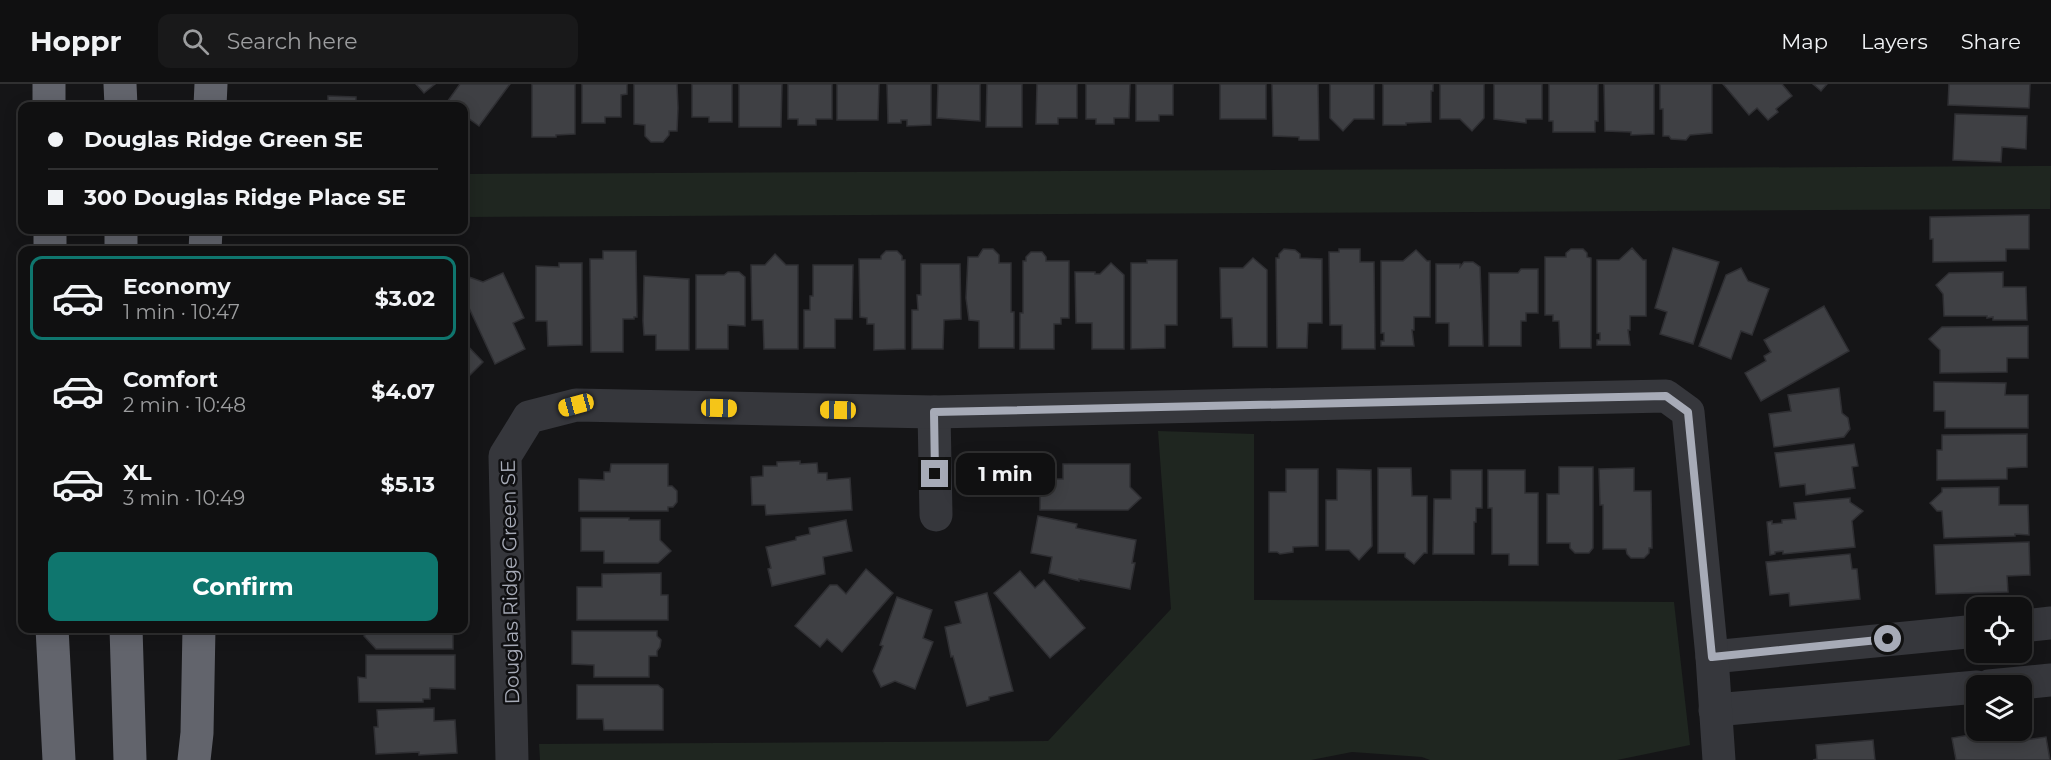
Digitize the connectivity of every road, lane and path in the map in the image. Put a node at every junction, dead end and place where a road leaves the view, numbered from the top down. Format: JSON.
{"nodes":[{"id":1,"x":49,"y":84,"type":"edge"},
{"id":2,"x":120,"y":84,"type":"edge"},
{"id":3,"x":211,"y":84,"type":"edge"},
{"id":4,"x":49,"y":102,"type":"edge"},
{"id":5,"x":121,"y":102,"type":"edge"},
{"id":6,"x":210,"y":102,"type":"edge"},
{"id":7,"x":934,"y":412,"type":"junction"},
{"id":8,"x":936,"y":516,"type":"dead end"},
{"id":9,"x":2051,"y":623,"type":"edge"},
{"id":10,"x":2032,"y":625,"type":"edge"},
{"id":11,"x":1966,"y":632,"type":"edge"},
{"id":12,"x":52,"y":633,"type":"edge"},
{"id":13,"x":126,"y":633,"type":"edge"},
{"id":14,"x":199,"y":633,"type":"edge"},
{"id":15,"x":1712,"y":657,"type":"junction"},
{"id":16,"x":2051,"y":680,"type":"edge"},
{"id":17,"x":2032,"y":682,"type":"edge"},
{"id":18,"x":1966,"y":688,"type":"edge"},
{"id":19,"x":1715,"y":710,"type":"junction"},
{"id":20,"x":59,"y":760,"type":"edge"},
{"id":21,"x":130,"y":760,"type":"edge"},
{"id":22,"x":194,"y":760,"type":"edge"},
{"id":23,"x":512,"y":760,"type":"edge"},
{"id":24,"x":1719,"y":760,"type":"edge"}],
"edges":[{"from":1,"to":4,"type":"highway"},
{"from":2,"to":5,"type":"highway"},
{"from":3,"to":6,"type":"highway"},
{"from":7,"to":8,"type":"street"},
{"from":7,"to":15,"type":"street","name":"Douglas Ridge Green SE"},
{"from":7,"to":23,"type":"street","name":"Douglas Ridge Green SE"},
{"from":9,"to":10,"type":"street"},
{"from":11,"to":15,"type":"street"},
{"from":12,"to":20,"type":"highway"},
{"from":13,"to":21,"type":"highway"},
{"from":14,"to":22,"type":"highway"},
{"from":15,"to":19,"type":"street","name":"Douglas Ridge Green SE"},
{"from":16,"to":17,"type":"street"},
{"from":18,"to":19,"type":"street"},
{"from":19,"to":24,"type":"street","name":"Douglas Ridge Green SE"}]}
